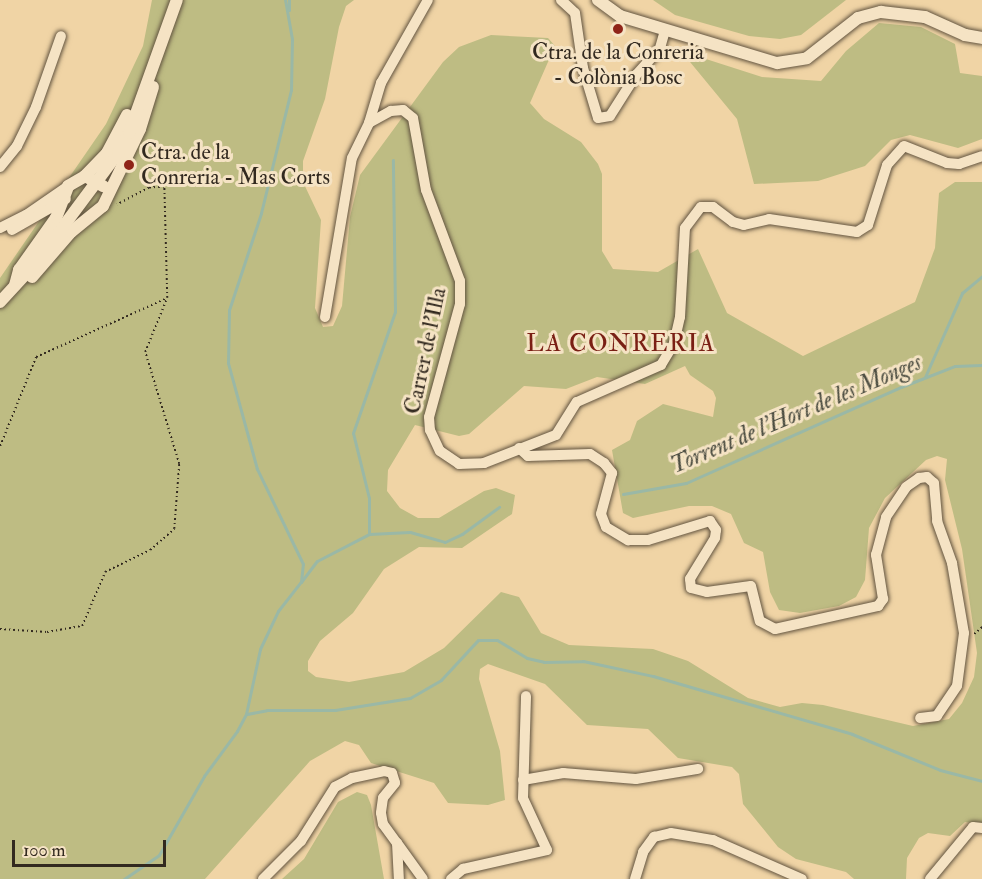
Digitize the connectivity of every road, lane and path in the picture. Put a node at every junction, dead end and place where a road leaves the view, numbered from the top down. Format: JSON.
{"nodes":[{"id":1,"x":177,"y":0,"type":"edge"},
{"id":2,"x":428,"y":0,"type":"edge"},
{"id":3,"x":561,"y":0,"type":"edge"},
{"id":4,"x":598,"y":0,"type":"edge"},
{"id":5,"x":665,"y":31,"type":"junction"},
{"id":6,"x":60,"y":36,"type":"dead end"},
{"id":7,"x":982,"y":38,"type":"edge"},
{"id":8,"x":154,"y":64,"type":"junction"},
{"id":9,"x":369,"y":123,"type":"junction"},
{"id":10,"x":982,"y":156,"type":"edge"},
{"id":11,"x":0,"y":167,"type":"edge"},
{"id":12,"x":85,"y":176,"type":"junction"},
{"id":13,"x":98,"y":180,"type":"junction"},
{"id":14,"x":68,"y":186,"type":"junction"},
{"id":15,"x":66,"y":199,"type":"junction"},
{"id":16,"x":105,"y":199,"type":"junction"},
{"id":17,"x":74,"y":211,"type":"junction"},
{"id":18,"x":95,"y":213,"type":"junction"},
{"id":19,"x":0,"y":229,"type":"edge"},
{"id":20,"x":14,"y":289,"type":"junction"},
{"id":21,"x":167,"y":298,"type":"junction"},
{"id":22,"x":0,"y":302,"type":"edge"},
{"id":23,"x":324,"y":317,"type":"dead end"},
{"id":24,"x":0,"y":446,"type":"edge"},
{"id":25,"x":519,"y":448,"type":"junction"},
{"id":26,"x":0,"y":629,"type":"edge"},
{"id":27,"x":526,"y":696,"type":"dead end"},
{"id":28,"x":920,"y":718,"type":"dead end"},
{"id":29,"x":698,"y":769,"type":"dead end"},
{"id":30,"x":523,"y":780,"type":"junction"},
{"id":31,"x":982,"y":828,"type":"edge"},
{"id":32,"x":397,"y":843,"type":"junction"},
{"id":33,"x":263,"y":879,"type":"edge"},
{"id":34,"x":399,"y":879,"type":"edge"},
{"id":35,"x":423,"y":879,"type":"edge"},
{"id":36,"x":451,"y":879,"type":"edge"},
{"id":37,"x":635,"y":879,"type":"edge"},
{"id":38,"x":802,"y":879,"type":"edge"},
{"id":39,"x":930,"y":879,"type":"edge"}],
"edges":[{"from":1,"to":8,"type":"street"},
{"from":2,"to":9,"type":"street"},
{"from":3,"to":5,"type":"street"},
{"from":4,"to":5,"type":"street"},
{"from":5,"to":7,"type":"street"},
{"from":6,"to":11,"type":"street"},
{"from":8,"to":12,"type":"street"},
{"from":8,"to":13,"type":"street"},
{"from":8,"to":16,"type":"street"},
{"from":9,"to":23,"type":"street"},
{"from":9,"to":25,"type":"street","name":"Carrer de l'Illa"},
{"from":10,"to":25,"type":"street","name":"Carrer de l'Illa"},
{"from":12,"to":13,"type":"street"},
{"from":12,"to":14,"type":"street"},
{"from":13,"to":16,"type":"street"},
{"from":13,"to":17,"type":"street"},
{"from":14,"to":15,"type":"street"},
{"from":14,"to":19,"type":"street"},
{"from":15,"to":17,"type":"street"},
{"from":15,"to":19,"type":"street"},
{"from":15,"to":20,"type":"street"},
{"from":16,"to":18,"type":"street"},
{"from":17,"to":18,"type":"street"},
{"from":17,"to":20,"type":"street"},
{"from":18,"to":20,"type":"street"},
{"from":18,"to":21,"type":"path"},
{"from":20,"to":22,"type":"street"},
{"from":21,"to":24,"type":"path"},
{"from":21,"to":26,"type":"path"},
{"from":25,"to":28,"type":"street"},
{"from":27,"to":30,"type":"street"},
{"from":29,"to":30,"type":"street"},
{"from":30,"to":36,"type":"street"},
{"from":31,"to":39,"type":"street"},
{"from":32,"to":33,"type":"street"},
{"from":32,"to":34,"type":"street"},
{"from":32,"to":35,"type":"street"},
{"from":37,"to":38,"type":"street"}]}
